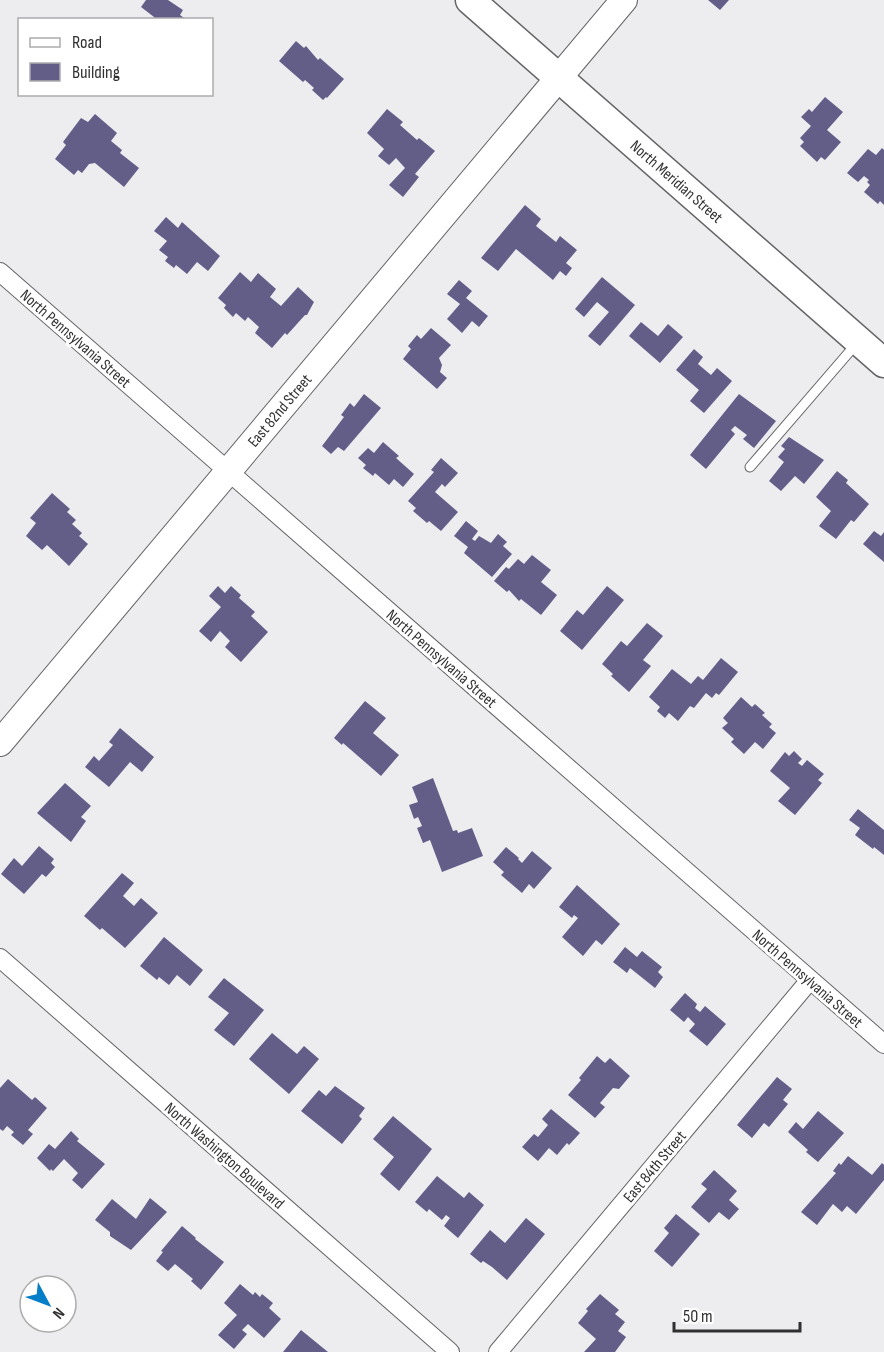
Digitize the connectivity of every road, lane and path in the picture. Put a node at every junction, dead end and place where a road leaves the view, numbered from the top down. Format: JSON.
{"nodes":[{"id":1,"x":470,"y":0,"type":"edge"},
{"id":2,"x":624,"y":0,"type":"edge"},
{"id":3,"x":559,"y":77,"type":"junction"},
{"id":4,"x":0,"y":272,"type":"edge"},
{"id":5,"x":858,"y":341,"type":"junction"},
{"id":6,"x":884,"y":363,"type":"edge"},
{"id":7,"x":750,"y":467,"type":"dead end"},
{"id":8,"x":229,"y":471,"type":"junction"},
{"id":9,"x":0,"y":743,"type":"edge"},
{"id":10,"x":0,"y":958,"type":"edge"},
{"id":11,"x":810,"y":980,"type":"junction"},
{"id":12,"x":884,"y":1044,"type":"edge"},
{"id":13,"x":450,"y":1352,"type":"edge"},
{"id":14,"x":498,"y":1352,"type":"edge"}],
"edges":[{"from":1,"to":3,"type":"main road","name":"North Meridian Street"},
{"from":2,"to":3,"type":"street","name":"East 82nd Street"},
{"from":3,"to":5,"type":"main road","name":"North Meridian Street"},
{"from":3,"to":8,"type":"street","name":"East 82nd Street"},
{"from":4,"to":8,"type":"street","name":"North Pennsylvania Street"},
{"from":5,"to":6,"type":"main road","name":"North Meridian Street"},
{"from":5,"to":7,"type":"lane"},
{"from":8,"to":9,"type":"street","name":"East 82nd Street"},
{"from":8,"to":11,"type":"street","name":"North Pennsylvania Street"},
{"from":10,"to":13,"type":"street","name":"North Washington Boulevard"},
{"from":11,"to":12,"type":"street","name":"North Pennsylvania Street"},
{"from":11,"to":14,"type":"street","name":"East 84th Street"}]}
